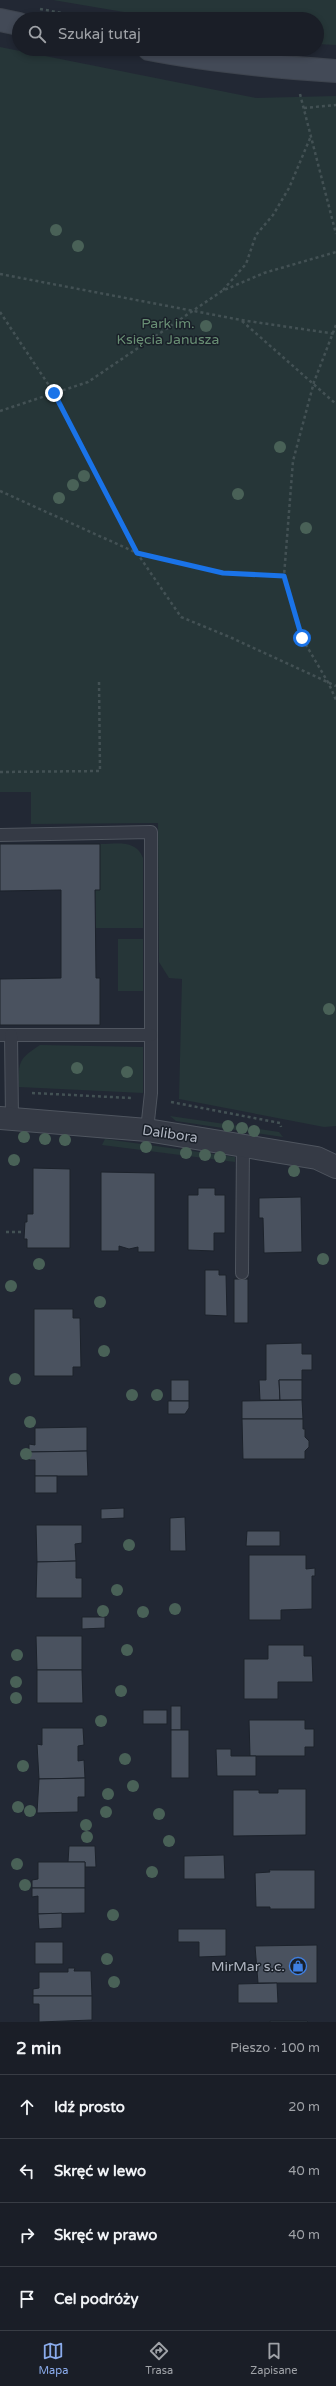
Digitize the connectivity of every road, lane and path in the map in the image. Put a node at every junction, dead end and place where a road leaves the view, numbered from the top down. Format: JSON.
{"nodes":[{"id":1,"x":37,"y":8,"type":"dead end"},
{"id":2,"x":58,"y":12,"type":"edge"},
{"id":3,"x":0,"y":20,"type":"edge"},
{"id":4,"x":12,"y":23,"type":"edge"},
{"id":5,"x":187,"y":56,"type":"edge"},
{"id":6,"x":292,"y":68,"type":"junction"},
{"id":7,"x":336,"y":71,"type":"edge"},
{"id":8,"x":336,"y":105,"type":"edge"},
{"id":9,"x":304,"y":108,"type":"junction"},
{"id":10,"x":311,"y":136,"type":"junction"},
{"id":11,"x":336,"y":234,"type":"edge"},
{"id":12,"x":336,"y":252,"type":"edge"},
{"id":13,"x":0,"y":274,"type":"edge"},
{"id":14,"x":222,"y":291,"type":"junction"},
{"id":15,"x":194,"y":311,"type":"junction"},
{"id":16,"x":0,"y":312,"type":"edge"},
{"id":17,"x":241,"y":320,"type":"junction"},
{"id":18,"x":336,"y":325,"type":"edge"},
{"id":19,"x":335,"y":334,"type":"edge"},
{"id":20,"x":314,"y":382,"type":"junction"},
{"id":21,"x":54,"y":393,"type":"junction"},
{"id":22,"x":336,"y":404,"type":"edge"},
{"id":23,"x":0,"y":411,"type":"edge"},
{"id":24,"x":0,"y":491,"type":"edge"},
{"id":25,"x":137,"y":553,"type":"junction"},
{"id":26,"x":284,"y":576,"type":"junction"},
{"id":27,"x":99,"y":681,"type":"dead end"},
{"id":28,"x":329,"y":684,"type":"junction"},
{"id":29,"x":336,"y":686,"type":"edge"},
{"id":30,"x":336,"y":700,"type":"edge"},
{"id":31,"x":0,"y":772,"type":"edge"},
{"id":32,"x":0,"y":835,"type":"edge"},
{"id":33,"x":6,"y":1035,"type":"edge"},
{"id":34,"x":151,"y":1035,"type":"junction"},
{"id":35,"x":6,"y":1118,"type":"edge"},
{"id":36,"x":147,"y":1130,"type":"junction"},
{"id":37,"x":243,"y":1144,"type":"junction"},
{"id":38,"x":336,"y":1166,"type":"edge"},
{"id":39,"x":6,"y":1232,"type":"dead end"},
{"id":40,"x":24,"y":1232,"type":"dead end"},
{"id":41,"x":242,"y":1273,"type":"dead end"}],
"edges":[{"from":1,"to":2,"type":"path"},
{"from":3,"to":4,"type":"street"},
{"from":5,"to":6,"type":"street"},
{"from":6,"to":7,"type":"street"},
{"from":6,"to":9,"type":"path"},
{"from":8,"to":9,"type":"path"},
{"from":9,"to":10,"type":"path"},
{"from":10,"to":11,"type":"path"},
{"from":10,"to":14,"type":"path"},
{"from":12,"to":14,"type":"path"},
{"from":13,"to":15,"type":"path"},
{"from":14,"to":15,"type":"path"},
{"from":15,"to":17,"type":"path"},
{"from":15,"to":21,"type":"path"},
{"from":16,"to":21,"type":"path"},
{"from":17,"to":19,"type":"path"},
{"from":17,"to":20,"type":"path"},
{"from":18,"to":19,"type":"path"},
{"from":19,"to":20,"type":"path"},
{"from":20,"to":22,"type":"path"},
{"from":20,"to":26,"type":"path"},
{"from":21,"to":23,"type":"path"},
{"from":21,"to":25,"type":"path"},
{"from":24,"to":25,"type":"path"},
{"from":25,"to":26,"type":"path"},
{"from":25,"to":28,"type":"path"},
{"from":26,"to":28,"type":"path"},
{"from":27,"to":31,"type":"path"},
{"from":28,"to":29,"type":"path"},
{"from":28,"to":30,"type":"path"},
{"from":32,"to":34,"type":"lane"},
{"from":33,"to":34,"type":"lane"},
{"from":33,"to":35,"type":"lane"},
{"from":34,"to":36,"type":"lane"},
{"from":35,"to":36,"type":"street","name":"Dalibora"},
{"from":36,"to":37,"type":"street","name":"Dalibora"},
{"from":37,"to":38,"type":"street","name":"Dalibora"},
{"from":37,"to":41,"type":"lane"},
{"from":39,"to":40,"type":"path"}]}
